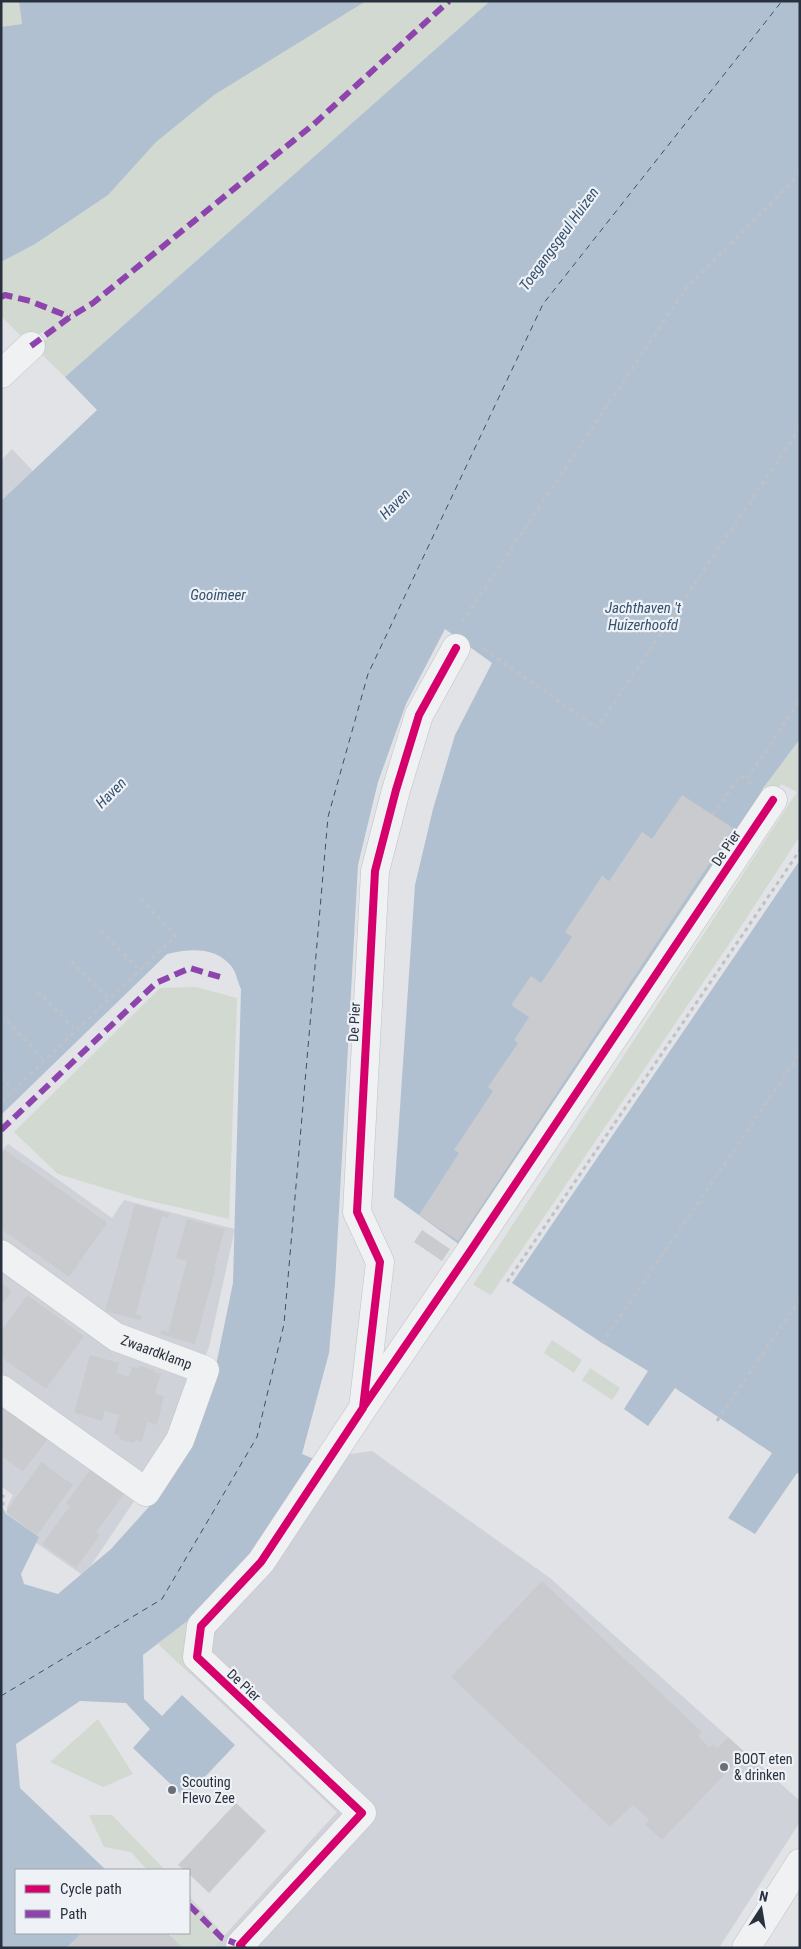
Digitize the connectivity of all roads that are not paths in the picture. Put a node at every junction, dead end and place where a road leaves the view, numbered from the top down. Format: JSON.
{"nodes":[{"id":1,"x":31,"y":346,"type":"dead end"},
{"id":2,"x":1,"y":374,"type":"edge"},
{"id":3,"x":466,"y":639,"type":"road end"},
{"id":4,"x":773,"y":800,"type":"road end"},
{"id":5,"x":1,"y":1254,"type":"edge"},
{"id":6,"x":1,"y":1389,"type":"edge"},
{"id":7,"x":363,"y":1408,"type":"junction"},
{"id":8,"x":800,"y":1863,"type":"edge"},
{"id":9,"x":754,"y":1946,"type":"edge"},
{"id":10,"x":242,"y":1948,"type":"edge"}],
"edges":[{"from":1,"to":2,"type":"street"},
{"from":3,"to":7,"type":"street","name":"De Pier"},
{"from":4,"to":7,"type":"street","name":"De Pier"},
{"from":5,"to":6,"type":"street","name":"Zwaardklamp"},
{"from":7,"to":10,"type":"street","name":"De Pier"},
{"from":8,"to":9,"type":"street"}]}
